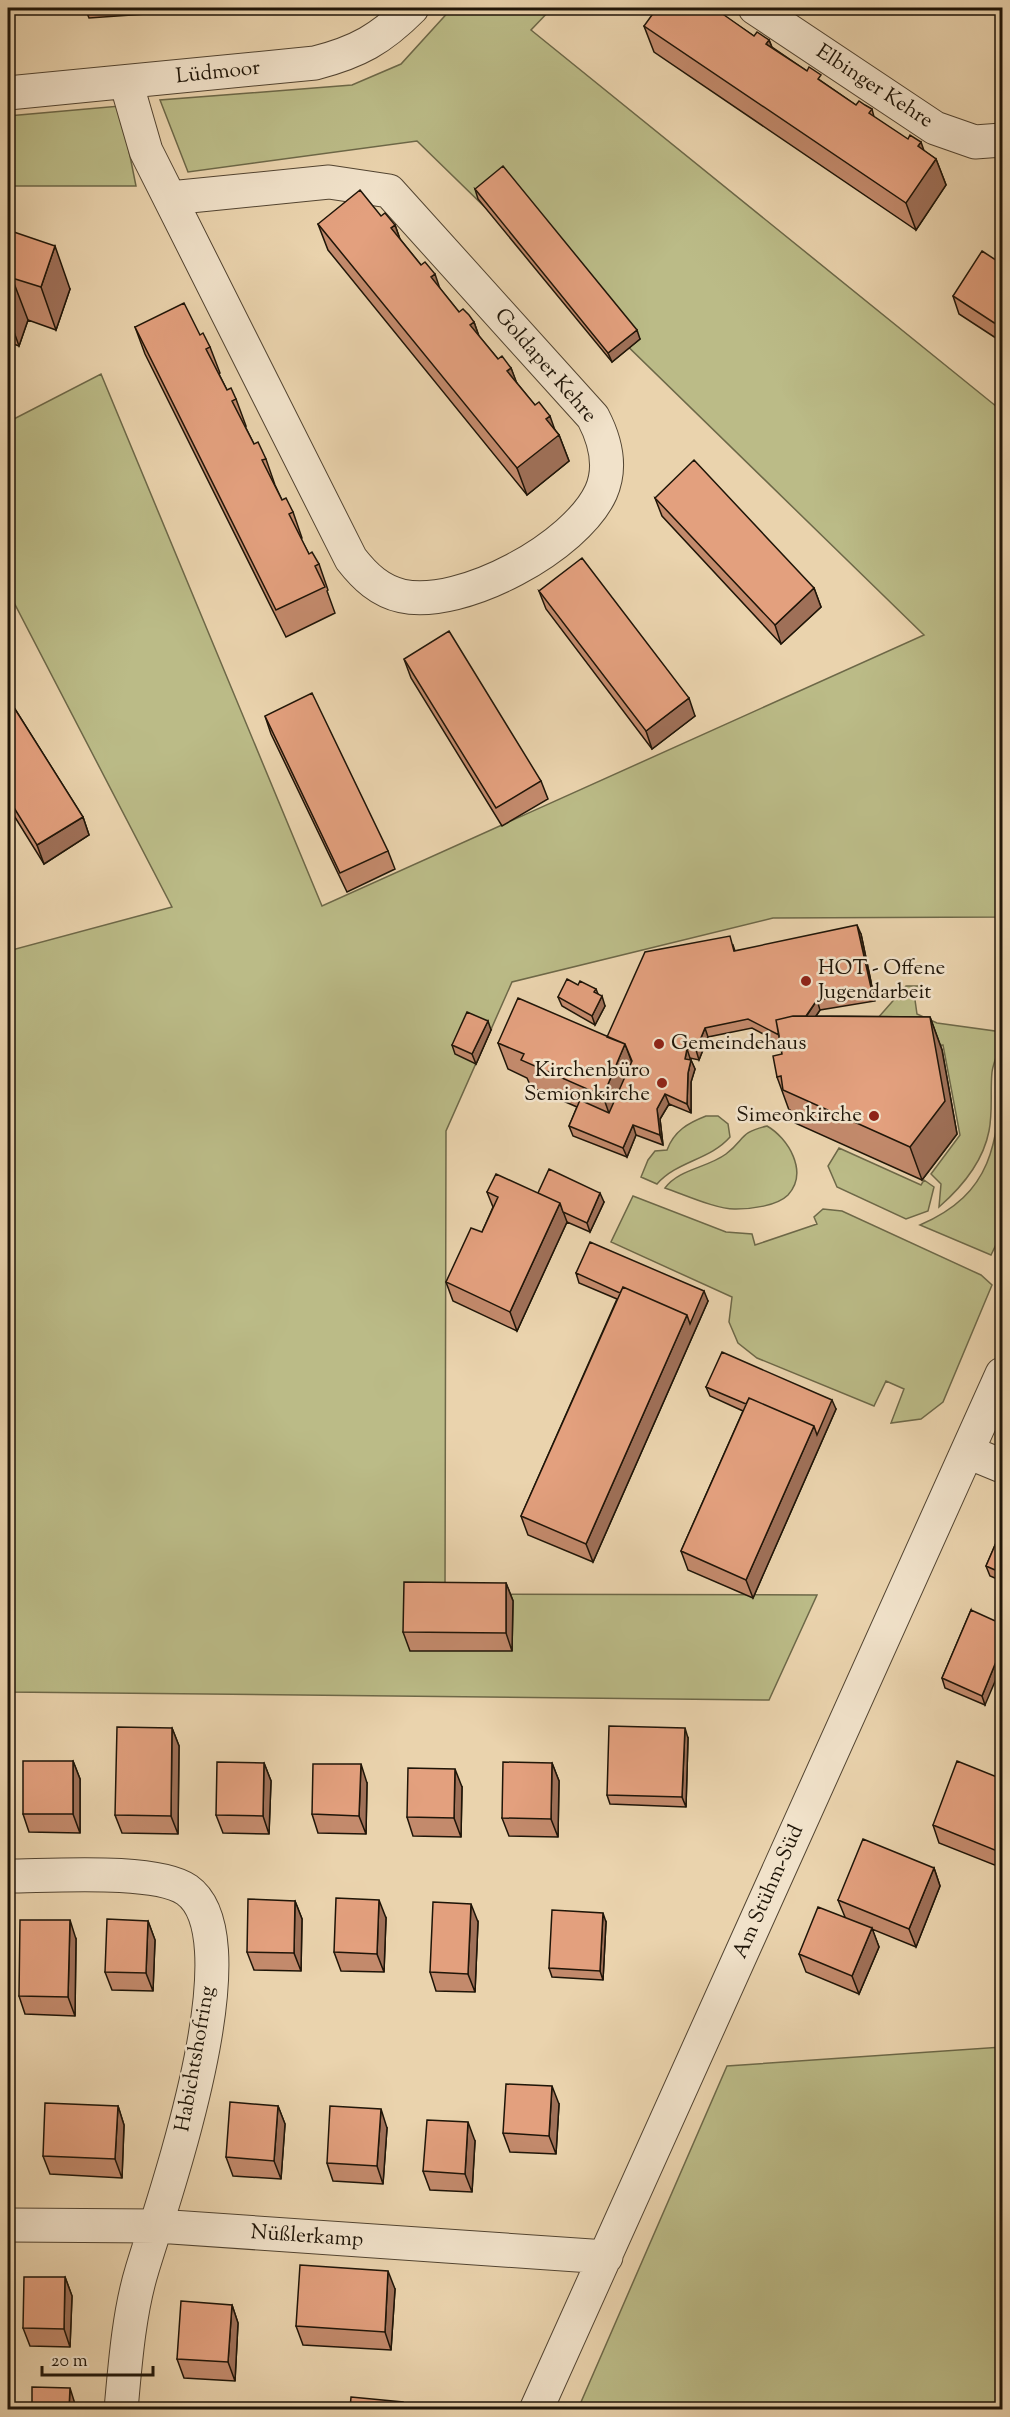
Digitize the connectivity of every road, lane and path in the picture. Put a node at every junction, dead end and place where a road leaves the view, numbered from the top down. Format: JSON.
{"nodes":[{"id":1,"x":412,"y":8,"type":"edge"},
{"id":2,"x":755,"y":8,"type":"edge"},
{"id":3,"x":126,"y":82,"type":"junction"},
{"id":4,"x":8,"y":93,"type":"edge"},
{"id":5,"x":1002,"y":140,"type":"edge"},
{"id":6,"x":170,"y":198,"type":"junction"},
{"id":7,"x":1002,"y":1374,"type":"edge"},
{"id":8,"x":968,"y":1452,"type":"junction"},
{"id":9,"x":1002,"y":1466,"type":"edge"},
{"id":10,"x":8,"y":1876,"type":"edge"},
{"id":11,"x":8,"y":2225,"type":"edge"},
{"id":12,"x":157,"y":2226,"type":"junction"},
{"id":13,"x":606,"y":2257,"type":"junction"},
{"id":14,"x":121,"y":2409,"type":"edge"},
{"id":15,"x":536,"y":2409,"type":"edge"}],
"edges":[{"from":1,"to":3,"type":"street","name":"Lüdmoor"},
{"from":2,"to":5,"type":"street","name":"Elbinger Kehre"},
{"from":3,"to":4,"type":"street","name":"Lüdmoor"},
{"from":3,"to":6,"type":"street","name":"Goldaper Kehre"},
{"from":6,"to":6,"type":"street","name":"Goldaper Kehre"},
{"from":7,"to":8,"type":"street","name":"Am Stühm-Süd"},
{"from":8,"to":9,"type":"street"},
{"from":8,"to":13,"type":"street","name":"Am Stühm-Süd"},
{"from":10,"to":12,"type":"street","name":"Habichtshofring"},
{"from":11,"to":12,"type":"street","name":"Nüßlerkamp"},
{"from":12,"to":13,"type":"street","name":"Nüßlerkamp"},
{"from":12,"to":14,"type":"street","name":"Habichtshofring"},
{"from":13,"to":15,"type":"street","name":"Am Stühm-Süd"}]}
